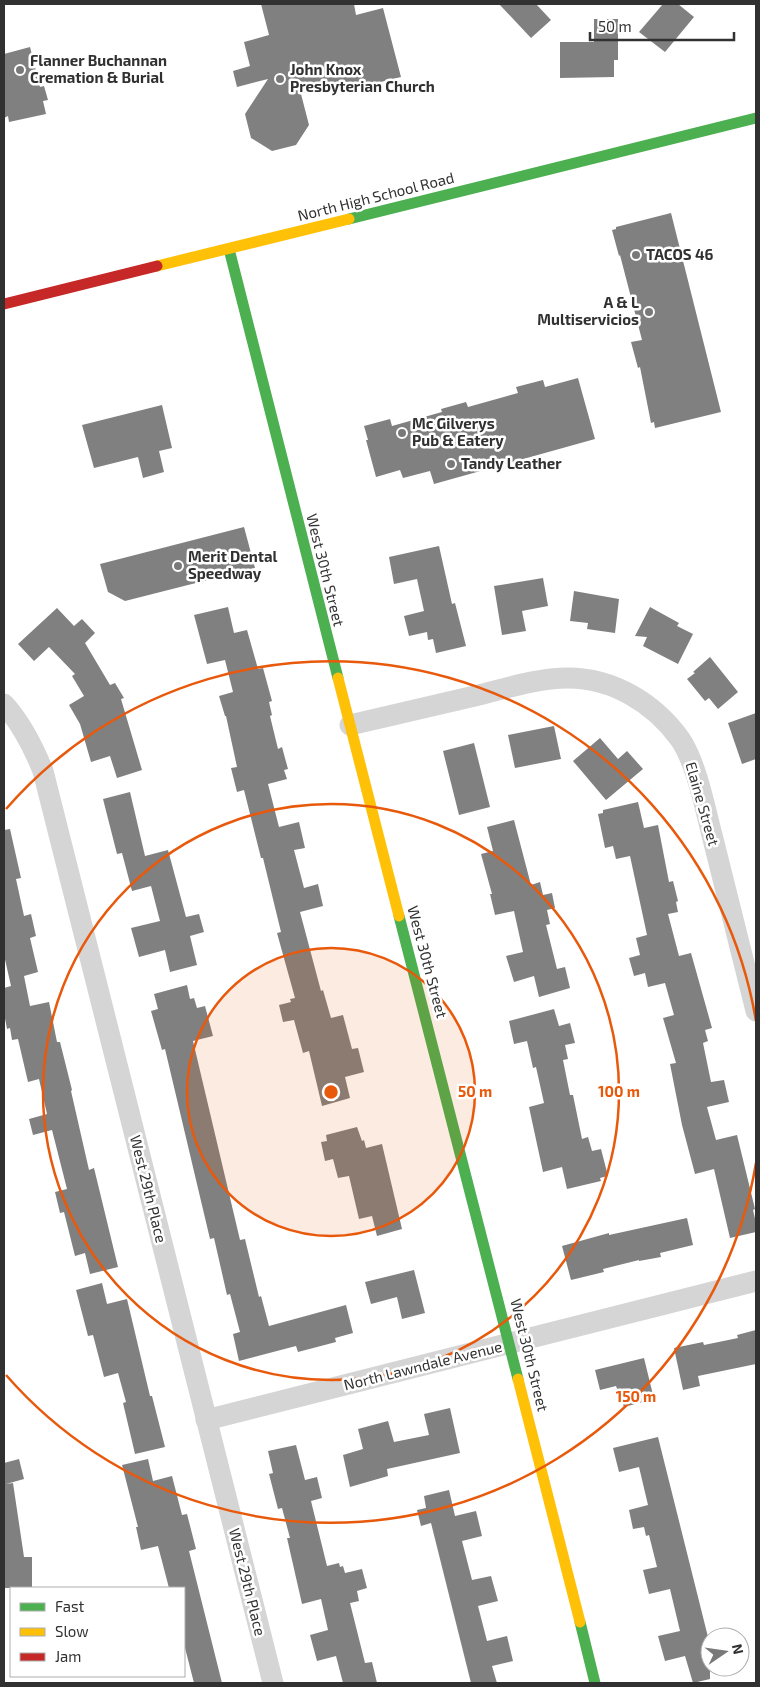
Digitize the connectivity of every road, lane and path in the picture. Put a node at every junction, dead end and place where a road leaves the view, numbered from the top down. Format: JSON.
{"nodes":[{"id":1,"x":756,"y":118,"type":"edge"},
{"id":2,"x":229,"y":249,"type":"junction"},
{"id":3,"x":4,"y":304,"type":"edge"},
{"id":4,"x":4,"y":704,"type":"edge"},
{"id":5,"x":350,"y":725,"type":"junction"},
{"id":6,"x":756,"y":1011,"type":"edge"},
{"id":7,"x":756,"y":1281,"type":"edge"},
{"id":8,"x":511,"y":1344,"type":"junction"},
{"id":9,"x":206,"y":1420,"type":"junction"},
{"id":10,"x":273,"y":1683,"type":"edge"},
{"id":11,"x":595,"y":1683,"type":"edge"}],
"edges":[{"from":1,"to":2,"type":"street","name":"North High School Road"},
{"from":2,"to":3,"type":"street","name":"North High School Road"},
{"from":2,"to":5,"type":"street","name":"West 30th Street"},
{"from":4,"to":9,"type":"street","name":"West 29th Place"},
{"from":5,"to":6,"type":"street","name":"Elaine Street"},
{"from":5,"to":8,"type":"street","name":"West 30th Street"},
{"from":7,"to":8,"type":"street","name":"North Lawndale Avenue"},
{"from":8,"to":9,"type":"street","name":"North Lawndale Avenue"},
{"from":8,"to":11,"type":"street","name":"West 30th Street"},
{"from":9,"to":10,"type":"street","name":"West 29th Place"}]}
